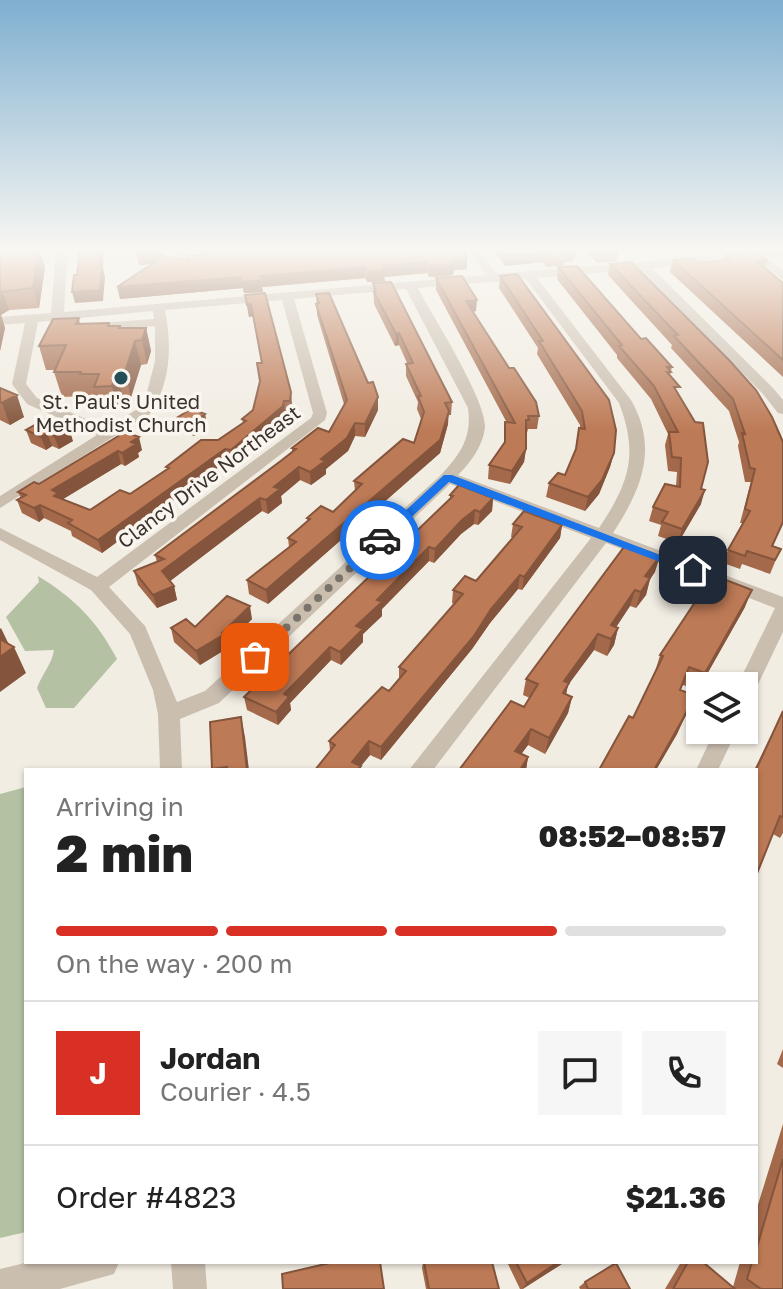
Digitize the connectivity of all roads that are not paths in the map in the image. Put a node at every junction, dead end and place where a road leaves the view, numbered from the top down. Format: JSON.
{"nodes":[{"id":1,"x":57,"y":310,"type":"edge"},
{"id":2,"x":178,"y":310,"type":"edge"},
{"id":3,"x":217,"y":310,"type":"edge"},
{"id":4,"x":291,"y":310,"type":"edge"},
{"id":5,"x":423,"y":310,"type":"edge"},
{"id":6,"x":556,"y":310,"type":"edge"},
{"id":7,"x":688,"y":310,"type":"edge"},
{"id":8,"x":160,"y":314,"type":"junction"},
{"id":9,"x":57,"y":316,"type":"junction"},
{"id":10,"x":218,"y":316,"type":"dead end"},
{"id":11,"x":32,"y":318,"type":"junction"},
{"id":12,"x":0,"y":321,"type":"edge"},
{"id":13,"x":58,"y":331,"type":"edge"},
{"id":14,"x":44,"y":345,"type":"edge"},
{"id":15,"x":26,"y":347,"type":"junction"},
{"id":16,"x":783,"y":410,"type":"edge"},
{"id":17,"x":108,"y":434,"type":"junction"},
{"id":18,"x":448,"y":477,"type":"junction"},
{"id":19,"x":0,"y":503,"type":"edge"},
{"id":20,"x":0,"y":533,"type":"edge"},
{"id":21,"x":602,"y":536,"type":"junction"},
{"id":22,"x":98,"y":586,"type":"junction"},
{"id":23,"x":783,"y":604,"type":"edge"},
{"id":24,"x":783,"y":611,"type":"edge"},
{"id":25,"x":754,"y":672,"type":"edge"},
{"id":26,"x":169,"y":714,"type":"junction"},
{"id":27,"x":719,"y":744,"type":"edge"},
{"id":28,"x":171,"y":768,"type":"edge"},
{"id":29,"x":422,"y":768,"type":"edge"},
{"id":30,"x":708,"y":768,"type":"edge"},
{"id":31,"x":94,"y":1264,"type":"edge"},
{"id":32,"x":188,"y":1264,"type":"edge"},
{"id":33,"x":0,"y":1286,"type":"edge"},
{"id":34,"x":190,"y":1289,"type":"edge"}],
"edges":[{"from":1,"to":9,"type":"street"},
{"from":2,"to":8,"type":"street"},
{"from":3,"to":10,"type":"street"},
{"from":4,"to":22,"type":"street","name":"Clancy Drive Northeast"},
{"from":5,"to":18,"type":"street"},
{"from":6,"to":21,"type":"street"},
{"from":7,"to":16,"type":"street"},
{"from":8,"to":9,"type":"street"},
{"from":8,"to":13,"type":"street"},
{"from":8,"to":17,"type":"street"},
{"from":9,"to":11,"type":"street"},
{"from":11,"to":12,"type":"street"},
{"from":11,"to":15,"type":"street"},
{"from":14,"to":15,"type":"street"},
{"from":15,"to":17,"type":"street"},
{"from":17,"to":19,"type":"street"},
{"from":18,"to":21,"type":"street"},
{"from":18,"to":26,"type":"street"},
{"from":20,"to":22,"type":"street"},
{"from":21,"to":23,"type":"street"},
{"from":21,"to":29,"type":"street"},
{"from":22,"to":26,"type":"street"},
{"from":24,"to":25,"type":"street"},
{"from":26,"to":28,"type":"street"},
{"from":27,"to":30,"type":"street"},
{"from":31,"to":33,"type":"street"},
{"from":32,"to":34,"type":"street"}]}
